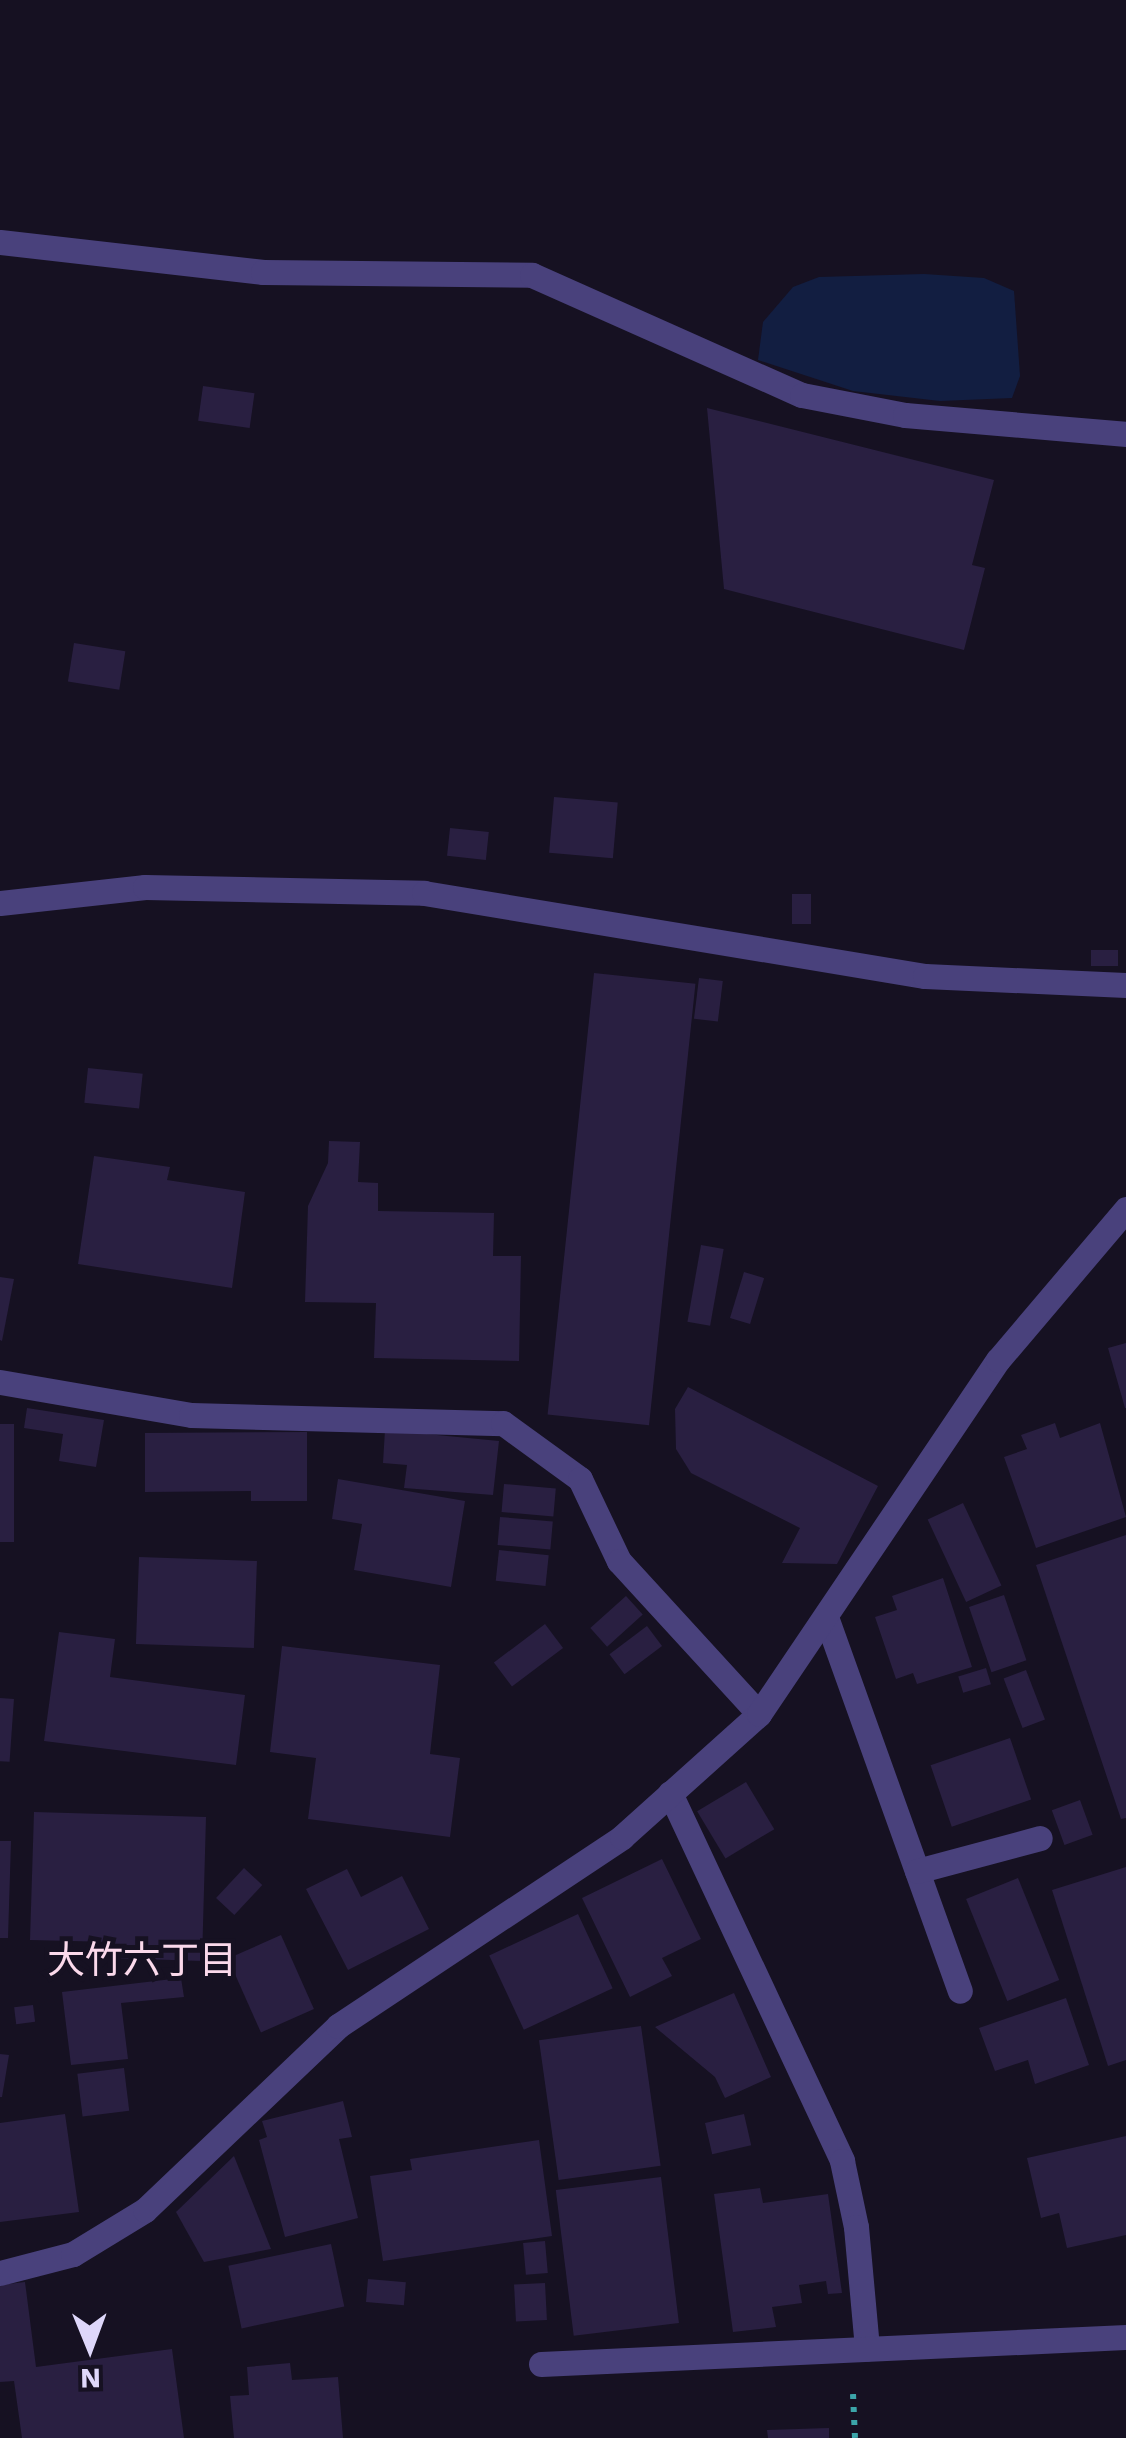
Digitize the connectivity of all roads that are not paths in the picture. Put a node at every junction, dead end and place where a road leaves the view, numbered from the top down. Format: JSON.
{"nodes":[{"id":1,"x":0,"y":242,"type":"edge"},
{"id":2,"x":1126,"y":434,"type":"edge"},
{"id":3,"x":0,"y":903,"type":"edge"},
{"id":4,"x":1126,"y":985,"type":"edge"},
{"id":5,"x":1126,"y":1209,"type":"edge"},
{"id":6,"x":0,"y":1382,"type":"edge"},
{"id":7,"x":826,"y":1616,"type":"junction"},
{"id":8,"x":760,"y":1714,"type":"junction"},
{"id":9,"x":670,"y":1793,"type":"junction"},
{"id":10,"x":1040,"y":1838,"type":"dead end"},
{"id":11,"x":917,"y":1871,"type":"junction"},
{"id":12,"x":960,"y":1991,"type":"dead end"},
{"id":13,"x":0,"y":2272,"type":"edge"},
{"id":14,"x":1126,"y":2338,"type":"edge"},
{"id":15,"x":867,"y":2349,"type":"junction"},
{"id":16,"x":541,"y":2364,"type":"dead end"}],
"edges":[{"from":1,"to":2,"type":"street"},
{"from":3,"to":4,"type":"street"},
{"from":5,"to":7,"type":"street"},
{"from":6,"to":8,"type":"street"},
{"from":7,"to":8,"type":"street"},
{"from":7,"to":11,"type":"street"},
{"from":8,"to":9,"type":"street"},
{"from":9,"to":13,"type":"street"},
{"from":9,"to":15,"type":"street"},
{"from":10,"to":11,"type":"street"},
{"from":11,"to":12,"type":"street"},
{"from":14,"to":15,"type":"street"},
{"from":15,"to":16,"type":"street"}]}
